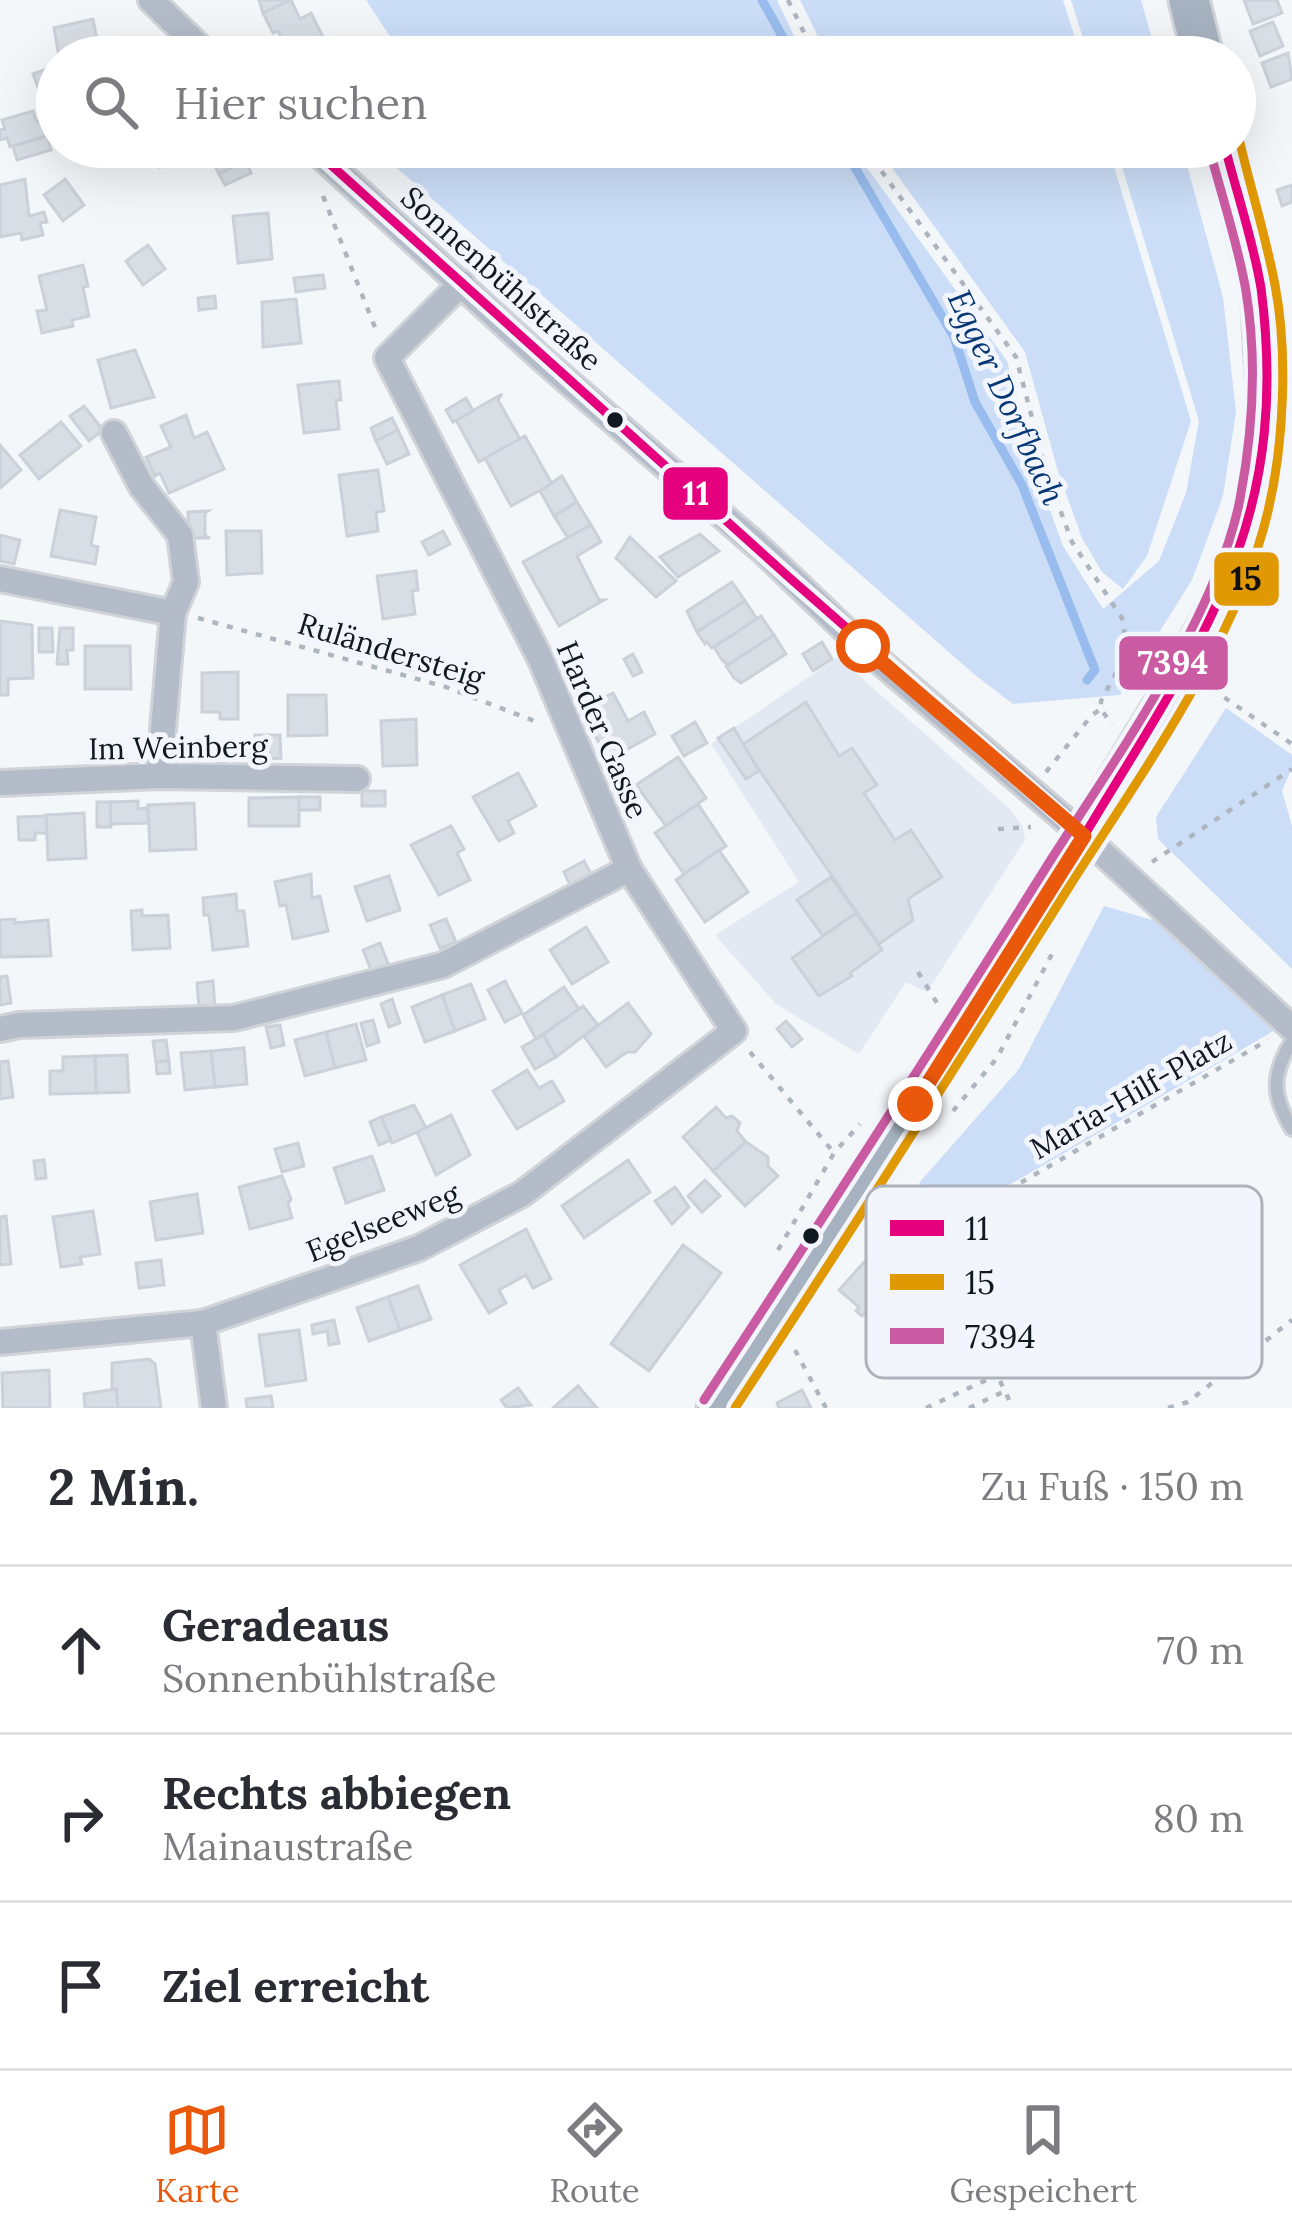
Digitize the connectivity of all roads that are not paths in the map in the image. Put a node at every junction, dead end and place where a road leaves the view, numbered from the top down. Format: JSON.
{"nodes":[{"id":1,"x":151,"y":0,"type":"edge"},
{"id":2,"x":1189,"y":0,"type":"edge"},
{"id":3,"x":188,"y":36,"type":"edge"},
{"id":4,"x":1198,"y":36,"type":"edge"},
{"id":5,"x":334,"y":168,"type":"edge"},
{"id":6,"x":1231,"y":168,"type":"edge"},
{"id":7,"x":462,"y":283,"type":"junction"},
{"id":8,"x":114,"y":433,"type":"dead end"},
{"id":9,"x":0,"y":579,"type":"edge"},
{"id":10,"x":173,"y":613,"type":"junction"},
{"id":11,"x":159,"y":776,"type":"junction"},
{"id":12,"x":357,"y":779,"type":"dead end"},
{"id":13,"x":0,"y":783,"type":"edge"},
{"id":14,"x":1084,"y":836,"type":"junction"},
{"id":15,"x":629,"y":869,"type":"junction"},
{"id":16,"x":0,"y":1029,"type":"edge"},
{"id":17,"x":1291,"y":1029,"type":"edge"},
{"id":18,"x":734,"y":1031,"type":"joint"},
{"id":19,"x":1292,"y":1129,"type":"edge"},
{"id":20,"x":203,"y":1323,"type":"junction"},
{"id":21,"x":0,"y":1342,"type":"edge"},
{"id":22,"x":214,"y":1408,"type":"edge"},
{"id":23,"x":717,"y":1408,"type":"edge"}],
"edges":[{"from":1,"to":3,"type":"street"},
{"from":2,"to":4,"type":"main road"},
{"from":5,"to":7,"type":"street","name":"Sonnenbühlstraße"},
{"from":6,"to":14,"type":"main road"},
{"from":7,"to":14,"type":"street","name":"Sonnenbühlstraße"},
{"from":7,"to":15,"type":"street","name":"Harder Gasse"},
{"from":8,"to":10,"type":"street"},
{"from":9,"to":10,"type":"street"},
{"from":10,"to":11,"type":"street"},
{"from":11,"to":12,"type":"street","name":"Im Weinberg"},
{"from":11,"to":13,"type":"street","name":"Im Weinberg"},
{"from":14,"to":17,"type":"street","name":"Sonnenbühlstraße"},
{"from":14,"to":23,"type":"main road"},
{"from":15,"to":16,"type":"street"},
{"from":15,"to":18,"type":"street","name":"Harder Gasse"},
{"from":17,"to":19,"type":"lane"},
{"from":18,"to":20,"type":"street","name":"Egelseeweg"},
{"from":20,"to":21,"type":"street","name":"Egelseeweg"},
{"from":20,"to":22,"type":"street"}]}
